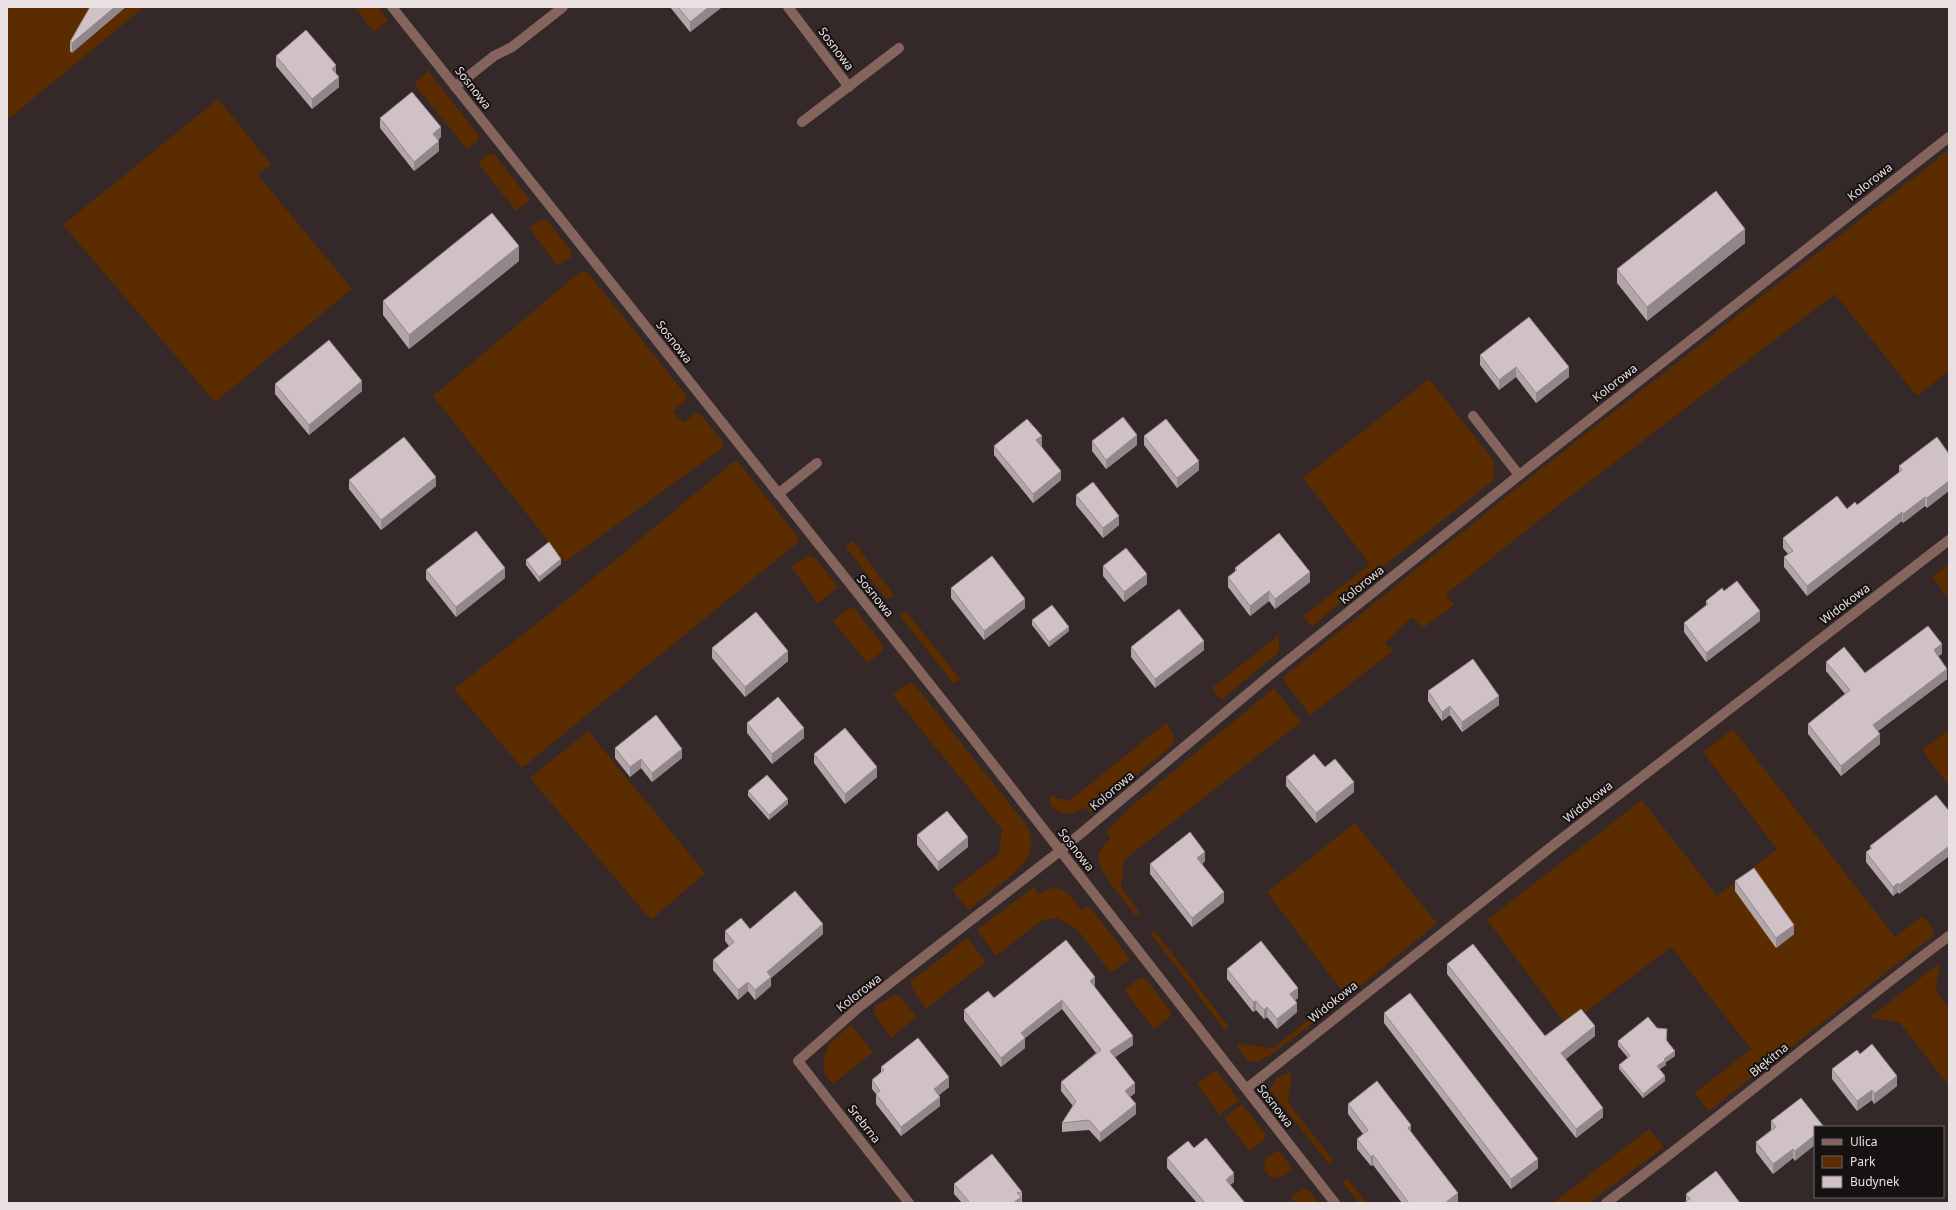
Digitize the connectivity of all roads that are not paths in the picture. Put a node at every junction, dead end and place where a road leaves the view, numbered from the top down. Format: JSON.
{"nodes":[{"id":1,"x":392,"y":7,"type":"edge"},
{"id":2,"x":563,"y":7,"type":"edge"},
{"id":3,"x":788,"y":7,"type":"edge"},
{"id":4,"x":899,"y":48,"type":"dead end"},
{"id":5,"x":455,"y":87,"type":"junction"},
{"id":6,"x":849,"y":87,"type":"junction"},
{"id":7,"x":802,"y":122,"type":"dead end"},
{"id":8,"x":1949,"y":137,"type":"edge"},
{"id":9,"x":1473,"y":416,"type":"dead end"},
{"id":10,"x":817,"y":463,"type":"dead end"},
{"id":11,"x":1519,"y":475,"type":"junction"},
{"id":12,"x":778,"y":494,"type":"junction"},
{"id":13,"x":1949,"y":540,"type":"edge"},
{"id":14,"x":1060,"y":851,"type":"junction"},
{"id":15,"x":1949,"y":936,"type":"edge"},
{"id":16,"x":798,"y":1061,"type":"joint"},
{"id":17,"x":1246,"y":1089,"type":"junction"},
{"id":18,"x":909,"y":1203,"type":"edge"},
{"id":19,"x":1335,"y":1203,"type":"edge"},
{"id":20,"x":1606,"y":1203,"type":"edge"}],
"edges":[{"from":1,"to":5,"type":"street","name":"Sosnowa"},
{"from":2,"to":5,"type":"street"},
{"from":3,"to":6,"type":"street","name":"Sosnowa"},
{"from":4,"to":6,"type":"street","name":"Sosnowa"},
{"from":5,"to":12,"type":"street","name":"Sosnowa"},
{"from":6,"to":7,"type":"street","name":"Sosnowa"},
{"from":8,"to":11,"type":"street","name":"Kolorowa"},
{"from":9,"to":11,"type":"street"},
{"from":10,"to":12,"type":"street"},
{"from":11,"to":14,"type":"street","name":"Kolorowa"},
{"from":12,"to":14,"type":"street","name":"Sosnowa"},
{"from":13,"to":17,"type":"street","name":"Widokowa"},
{"from":14,"to":16,"type":"street","name":"Kolorowa"},
{"from":14,"to":17,"type":"street","name":"Sosnowa"},
{"from":15,"to":20,"type":"street","name":"Błękitna"},
{"from":16,"to":18,"type":"street","name":"Srebrna"},
{"from":17,"to":19,"type":"street","name":"Sosnowa"}]}
